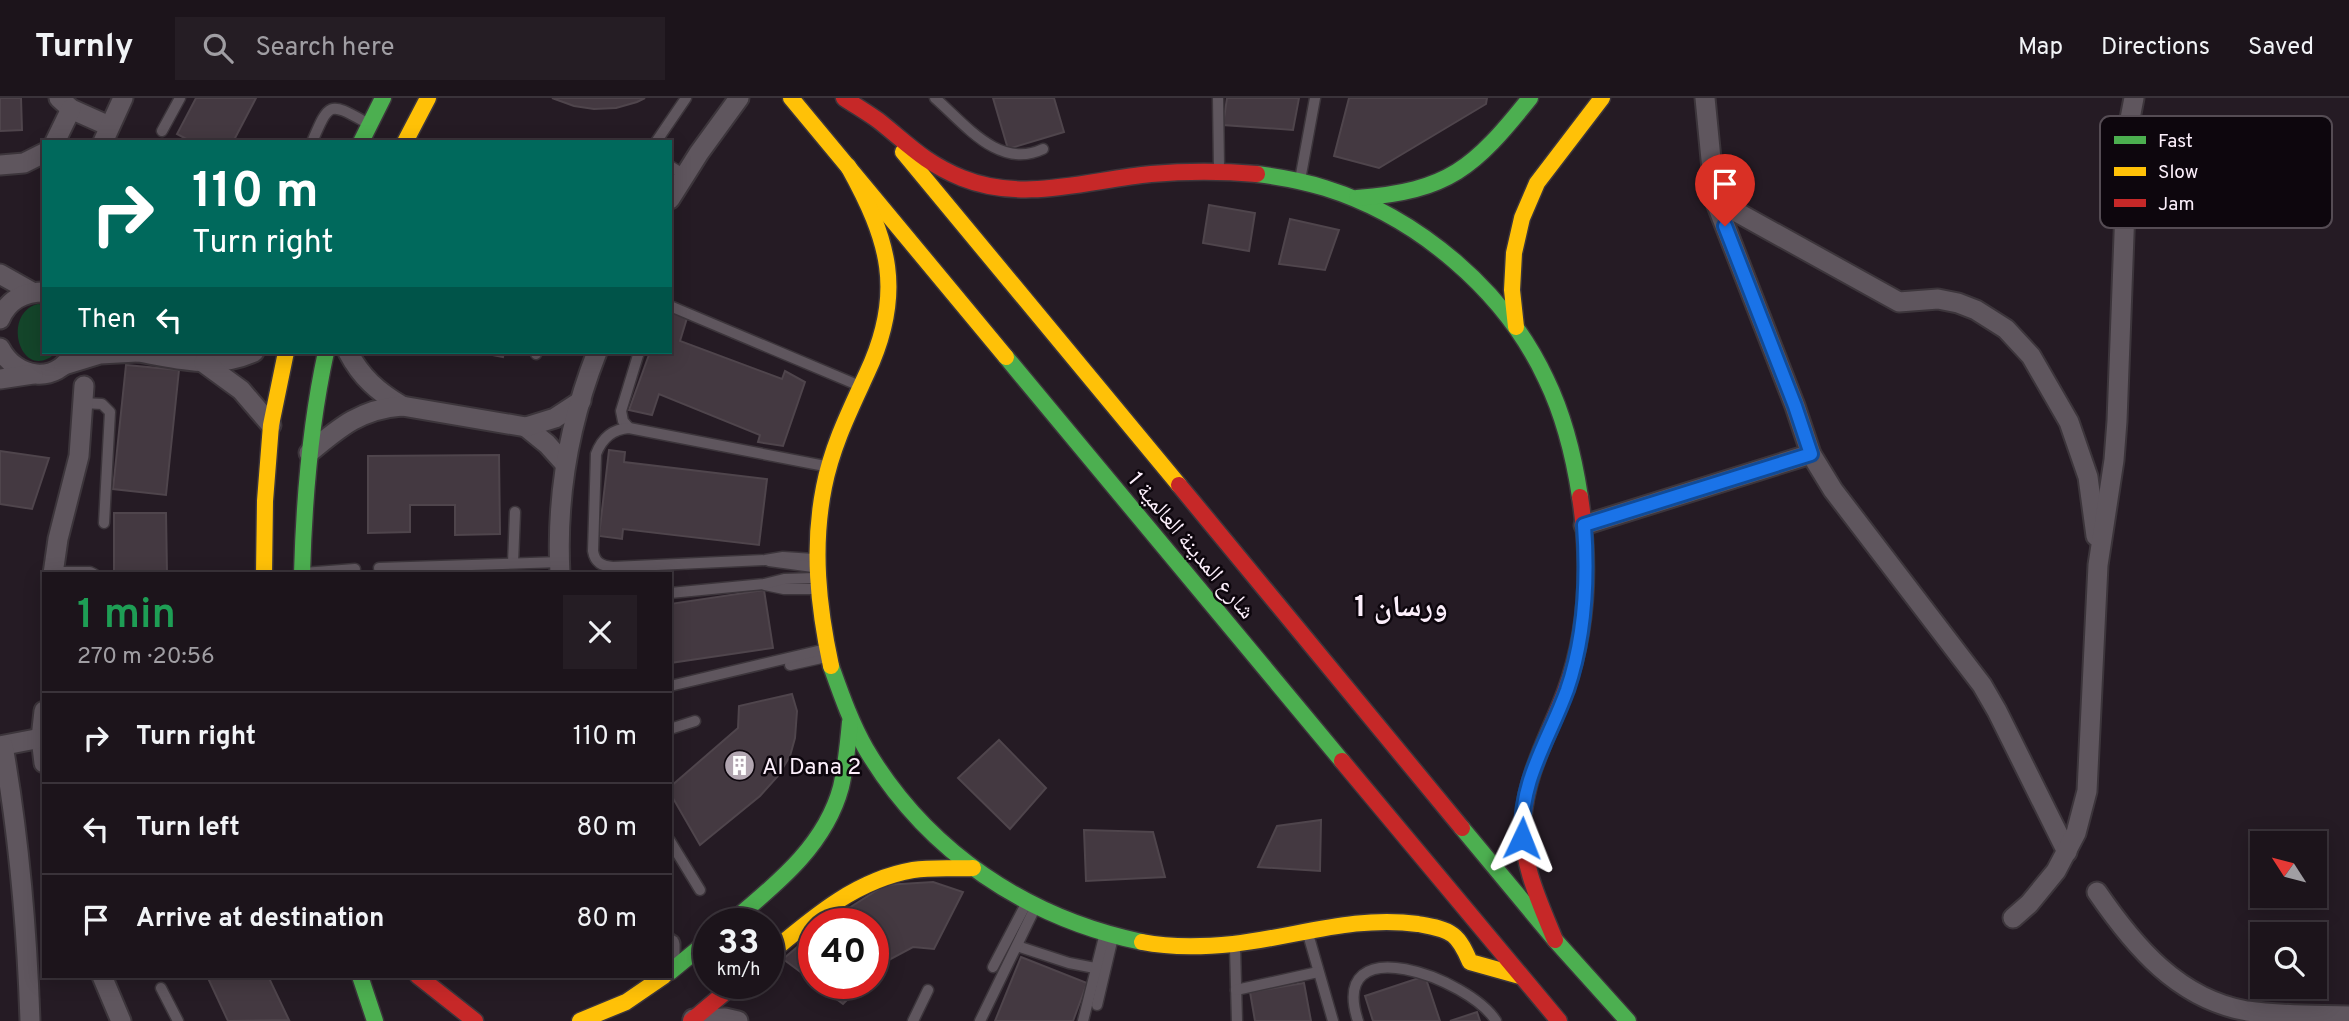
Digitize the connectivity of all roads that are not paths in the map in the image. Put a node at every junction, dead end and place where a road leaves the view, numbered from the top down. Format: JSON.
{"nodes":[{"id":1,"x":123,"y":98,"type":"edge"},
{"id":2,"x":180,"y":98,"type":"edge"},
{"id":3,"x":383,"y":98,"type":"edge"},
{"id":4,"x":428,"y":98,"type":"edge"},
{"id":5,"x":686,"y":98,"type":"edge"},
{"id":6,"x":739,"y":98,"type":"edge"},
{"id":7,"x":791,"y":98,"type":"edge"},
{"id":8,"x":844,"y":98,"type":"edge"},
{"id":9,"x":861,"y":98,"type":"edge"},
{"id":10,"x":935,"y":98,"type":"edge"},
{"id":11,"x":1218,"y":98,"type":"edge"},
{"id":12,"x":1315,"y":98,"type":"edge"},
{"id":13,"x":1531,"y":98,"type":"edge"},
{"id":14,"x":1602,"y":98,"type":"edge"},
{"id":15,"x":1705,"y":98,"type":"edge"},
{"id":16,"x":2134,"y":98,"type":"edge"},
{"id":17,"x":65,"y":104,"type":"edge"},
{"id":18,"x":2131,"y":116,"type":"edge"},
{"id":19,"x":876,"y":119,"type":"junction"},
{"id":20,"x":370,"y":124,"type":"junction"},
{"id":21,"x":162,"y":131,"type":"dead end"},
{"id":22,"x":106,"y":134,"type":"edge"},
{"id":23,"x":56,"y":140,"type":"edge"},
{"id":24,"x":313,"y":140,"type":"edge"},
{"id":25,"x":362,"y":140,"type":"edge"},
{"id":26,"x":406,"y":140,"type":"edge"},
{"id":27,"x":657,"y":140,"type":"edge"},
{"id":28,"x":1043,"y":149,"type":"dead end"},
{"id":29,"x":42,"y":154,"type":"edge"},
{"id":30,"x":0,"y":165,"type":"edge"},
{"id":31,"x":848,"y":166,"type":"junction"},
{"id":32,"x":678,"y":170,"type":"edge"},
{"id":33,"x":1219,"y":171,"type":"junction"},
{"id":34,"x":1300,"y":180,"type":"junction"},
{"id":35,"x":672,"y":192,"type":"edge"},
{"id":36,"x":1354,"y":198,"type":"junction"},
{"id":37,"x":1715,"y":201,"type":"junction"},
{"id":38,"x":2124,"y":228,"type":"edge"},
{"id":39,"x":0,"y":274,"type":"edge"},
{"id":40,"x":38,"y":292,"type":"edge"},
{"id":41,"x":672,"y":307,"type":"edge"},
{"id":42,"x":0,"y":319,"type":"edge"},
{"id":43,"x":1516,"y":327,"type":"junction"},
{"id":44,"x":0,"y":348,"type":"edge"},
{"id":45,"x":100,"y":354,"type":"edge"},
{"id":46,"x":150,"y":354,"type":"edge"},
{"id":47,"x":248,"y":354,"type":"edge"},
{"id":48,"x":286,"y":354,"type":"edge"},
{"id":49,"x":326,"y":354,"type":"edge"},
{"id":50,"x":349,"y":354,"type":"edge"},
{"id":51,"x":596,"y":354,"type":"edge"},
{"id":52,"x":638,"y":354,"type":"edge"},
{"id":53,"x":69,"y":358,"type":"edge"},
{"id":54,"x":204,"y":363,"type":"junction"},
{"id":55,"x":34,"y":374,"type":"junction"},
{"id":56,"x":0,"y":379,"type":"edge"},
{"id":57,"x":861,"y":387,"type":"junction"},
{"id":58,"x":83,"y":395,"type":"joint"},
{"id":59,"x":581,"y":401,"type":"junction"},
{"id":60,"x":402,"y":406,"type":"junction"},
{"id":61,"x":271,"y":425,"type":"junction"},
{"id":62,"x":526,"y":427,"type":"junction"},
{"id":63,"x":629,"y":428,"type":"junction"},
{"id":64,"x":309,"y":453,"type":"junction"},
{"id":65,"x":1811,"y":454,"type":"junction"},
{"id":66,"x":565,"y":464,"type":"junction"},
{"id":67,"x":829,"y":467,"type":"junction"},
{"id":68,"x":515,"y":512,"type":"dead end"},
{"id":69,"x":104,"y":523,"type":"dead end"},
{"id":70,"x":1584,"y":525,"type":"junction"},
{"id":71,"x":513,"y":563,"type":"junction"},
{"id":72,"x":2098,"y":565,"type":"junction"},
{"id":73,"x":379,"y":568,"type":"dead end"},
{"id":74,"x":560,"y":568,"type":"edge"},
{"id":75,"x":355,"y":569,"type":"dead end"},
{"id":76,"x":54,"y":572,"type":"edge"},
{"id":77,"x":264,"y":572,"type":"edge"},
{"id":78,"x":302,"y":572,"type":"edge"},
{"id":79,"x":323,"y":572,"type":"edge"},
{"id":80,"x":817,"y":573,"type":"junction"},
{"id":81,"x":672,"y":593,"type":"edge"},
{"id":82,"x":828,"y":653,"type":"junction"},
{"id":83,"x":779,"y":667,"type":"dead end"},
{"id":84,"x":672,"y":686,"type":"edge"},
{"id":85,"x":695,"y":721,"type":"dead end"},
{"id":86,"x":850,"y":722,"type":"junction"},
{"id":87,"x":42,"y":727,"type":"edge"},
{"id":88,"x":672,"y":728,"type":"edge"},
{"id":89,"x":1,"y":746,"type":"edge"},
{"id":90,"x":672,"y":844,"type":"edge"},
{"id":91,"x":2067,"y":852,"type":"junction"},
{"id":92,"x":973,"y":869,"type":"junction"},
{"id":93,"x":700,"y":890,"type":"dead end"},
{"id":94,"x":2097,"y":892,"type":"dead end"},
{"id":95,"x":1031,"y":906,"type":"junction"},
{"id":96,"x":747,"y":908,"type":"edge"},
{"id":97,"x":2013,"y":918,"type":"dead end"},
{"id":98,"x":1307,"y":930,"type":"junction"},
{"id":99,"x":1109,"y":935,"type":"junction"},
{"id":100,"x":1555,"y":940,"type":"junction"},
{"id":101,"x":784,"y":943,"type":"edge"},
{"id":102,"x":1235,"y":944,"type":"junction"},
{"id":103,"x":1017,"y":946,"type":"junction"},
{"id":104,"x":693,"y":953,"type":"edge"},
{"id":105,"x":993,"y":967,"type":"dead end"},
{"id":106,"x":1096,"y":968,"type":"junction"},
{"id":107,"x":672,"y":970,"type":"edge"},
{"id":108,"x":1318,"y":972,"type":"junction"},
{"id":109,"x":1520,"y":976,"type":"junction"},
{"id":110,"x":103,"y":978,"type":"edge"},
{"id":111,"x":361,"y":978,"type":"edge"},
{"id":112,"x":421,"y":978,"type":"edge"},
{"id":113,"x":661,"y":978,"type":"edge"},
{"id":114,"x":161,"y":988,"type":"dead end"},
{"id":115,"x":929,"y":990,"type":"dead end"},
{"id":116,"x":1236,"y":990,"type":"junction"},
{"id":117,"x":717,"y":999,"type":"edge"},
{"id":118,"x":1097,"y":1005,"type":"dead end"},
{"id":119,"x":2349,"y":1016,"type":"edge"},
{"id":120,"x":691,"y":1020,"type":"edge"},
{"id":121,"x":30,"y":1021,"type":"edge"},
{"id":122,"x":121,"y":1021,"type":"edge"},
{"id":123,"x":178,"y":1021,"type":"edge"},
{"id":124,"x":375,"y":1021,"type":"edge"},
{"id":125,"x":475,"y":1021,"type":"edge"},
{"id":126,"x":580,"y":1021,"type":"edge"},
{"id":127,"x":738,"y":1021,"type":"edge"},
{"id":128,"x":913,"y":1021,"type":"edge"},
{"id":129,"x":980,"y":1021,"type":"edge"},
{"id":130,"x":1083,"y":1021,"type":"edge"},
{"id":131,"x":1237,"y":1021,"type":"edge"},
{"id":132,"x":1333,"y":1021,"type":"edge"},
{"id":133,"x":1358,"y":1021,"type":"edge"},
{"id":134,"x":1496,"y":1021,"type":"edge"},
{"id":135,"x":1559,"y":1021,"type":"edge"},
{"id":136,"x":1628,"y":1021,"type":"edge"}],
"edges":[{"from":1,"to":22,"type":"street"},
{"from":2,"to":21,"type":"lane"},
{"from":3,"to":20,"type":"street"},
{"from":4,"to":26,"type":"street"},
{"from":5,"to":27,"type":"lane"},
{"from":6,"to":32,"type":"street"},
{"from":7,"to":31,"type":"street","name":"شارع المدينة العالمية 1"},
{"from":8,"to":19,"type":"street"},
{"from":9,"to":19,"type":"street","name":"شارع المدينة العالمية 1"},
{"from":10,"to":28,"type":"lane"},
{"from":11,"to":33,"type":"lane"},
{"from":12,"to":34,"type":"lane"},
{"from":13,"to":36,"type":"street"},
{"from":14,"to":43,"type":"street"},
{"from":15,"to":37,"type":"street"},
{"from":16,"to":18,"type":"street"},
{"from":17,"to":22,"type":"street"},
{"from":17,"to":23,"type":"street"},
{"from":19,"to":33,"type":"street"},
{"from":19,"to":100,"type":"street","name":"شارع المدينة العالمية 1"},
{"from":20,"to":24,"type":"lane"},
{"from":20,"to":25,"type":"street"},
{"from":29,"to":30,"type":"street"},
{"from":31,"to":57,"type":"street"},
{"from":31,"to":109,"type":"street","name":"شارع المدينة العالمية 1"},
{"from":32,"to":35,"type":"street"},
{"from":33,"to":34,"type":"street"},
{"from":34,"to":36,"type":"street"},
{"from":36,"to":43,"type":"street"},
{"from":37,"to":65,"type":"street"},
{"from":37,"to":72,"type":"street"},
{"from":38,"to":72,"type":"street"},
{"from":39,"to":40,"type":"street"},
{"from":40,"to":42,"type":"street"},
{"from":41,"to":57,"type":"lane"},
{"from":43,"to":70,"type":"street"},
{"from":44,"to":55,"type":"street"},
{"from":45,"to":53,"type":"street"},
{"from":46,"to":54,"type":"street"},
{"from":47,"to":54,"type":"street"},
{"from":48,"to":61,"type":"street"},
{"from":49,"to":64,"type":"street"},
{"from":50,"to":60,"type":"street"},
{"from":51,"to":59,"type":"street"},
{"from":52,"to":63,"type":"lane"},
{"from":53,"to":55,"type":"street"},
{"from":54,"to":61,"type":"street"},
{"from":55,"to":56,"type":"street"},
{"from":57,"to":67,"type":"street"},
{"from":58,"to":69,"type":"lane"},
{"from":58,"to":76,"type":"street"},
{"from":59,"to":62,"type":"street"},
{"from":59,"to":66,"type":"street"},
{"from":60,"to":62,"type":"street"},
{"from":60,"to":64,"type":"street"},
{"from":61,"to":77,"type":"street"},
{"from":62,"to":66,"type":"street"},
{"from":63,"to":67,"type":"lane"},
{"from":63,"to":80,"type":"lane"},
{"from":64,"to":78,"type":"street"},
{"from":65,"to":70,"type":"street"},
{"from":65,"to":91,"type":"street"},
{"from":66,"to":74,"type":"street"},
{"from":67,"to":80,"type":"street"},
{"from":68,"to":71,"type":"lane"},
{"from":70,"to":100,"type":"street"},
{"from":71,"to":73,"type":"lane"},
{"from":71,"to":74,"type":"lane"},
{"from":72,"to":91,"type":"street"},
{"from":75,"to":79,"type":"lane"},
{"from":80,"to":81,"type":"lane"},
{"from":80,"to":82,"type":"street"},
{"from":82,"to":83,"type":"lane"},
{"from":82,"to":84,"type":"lane"},
{"from":82,"to":86,"type":"street"},
{"from":85,"to":88,"type":"lane"},
{"from":86,"to":92,"type":"street"},
{"from":86,"to":96,"type":"street"},
{"from":87,"to":89,"type":"street"},
{"from":89,"to":121,"type":"street"},
{"from":90,"to":93,"type":"lane"},
{"from":91,"to":97,"type":"street"},
{"from":92,"to":95,"type":"street"},
{"from":92,"to":101,"type":"street"},
{"from":94,"to":119,"type":"street"},
{"from":95,"to":99,"type":"street"},
{"from":95,"to":103,"type":"lane"},
{"from":95,"to":105,"type":"lane"},
{"from":98,"to":102,"type":"street"},
{"from":98,"to":108,"type":"lane"},
{"from":98,"to":109,"type":"street"},
{"from":99,"to":102,"type":"street"},
{"from":99,"to":106,"type":"lane"},
{"from":99,"to":118,"type":"lane"},
{"from":100,"to":136,"type":"street","name":"شارع المدينة العالمية 1"},
{"from":102,"to":116,"type":"lane"},
{"from":103,"to":106,"type":"lane"},
{"from":103,"to":129,"type":"lane"},
{"from":104,"to":107,"type":"street"},
{"from":106,"to":130,"type":"lane"},
{"from":108,"to":116,"type":"lane"},
{"from":108,"to":132,"type":"lane"},
{"from":109,"to":135,"type":"street","name":"شارع المدينة العالمية 1"},
{"from":110,"to":122,"type":"street"},
{"from":111,"to":124,"type":"street"},
{"from":112,"to":125,"type":"street"},
{"from":113,"to":126,"type":"street"},
{"from":114,"to":123,"type":"lane"},
{"from":115,"to":128,"type":"lane"},
{"from":116,"to":131,"type":"lane"},
{"from":117,"to":120,"type":"street"},
{"from":120,"to":127,"type":"street"},
{"from":133,"to":134,"type":"lane"}]}
